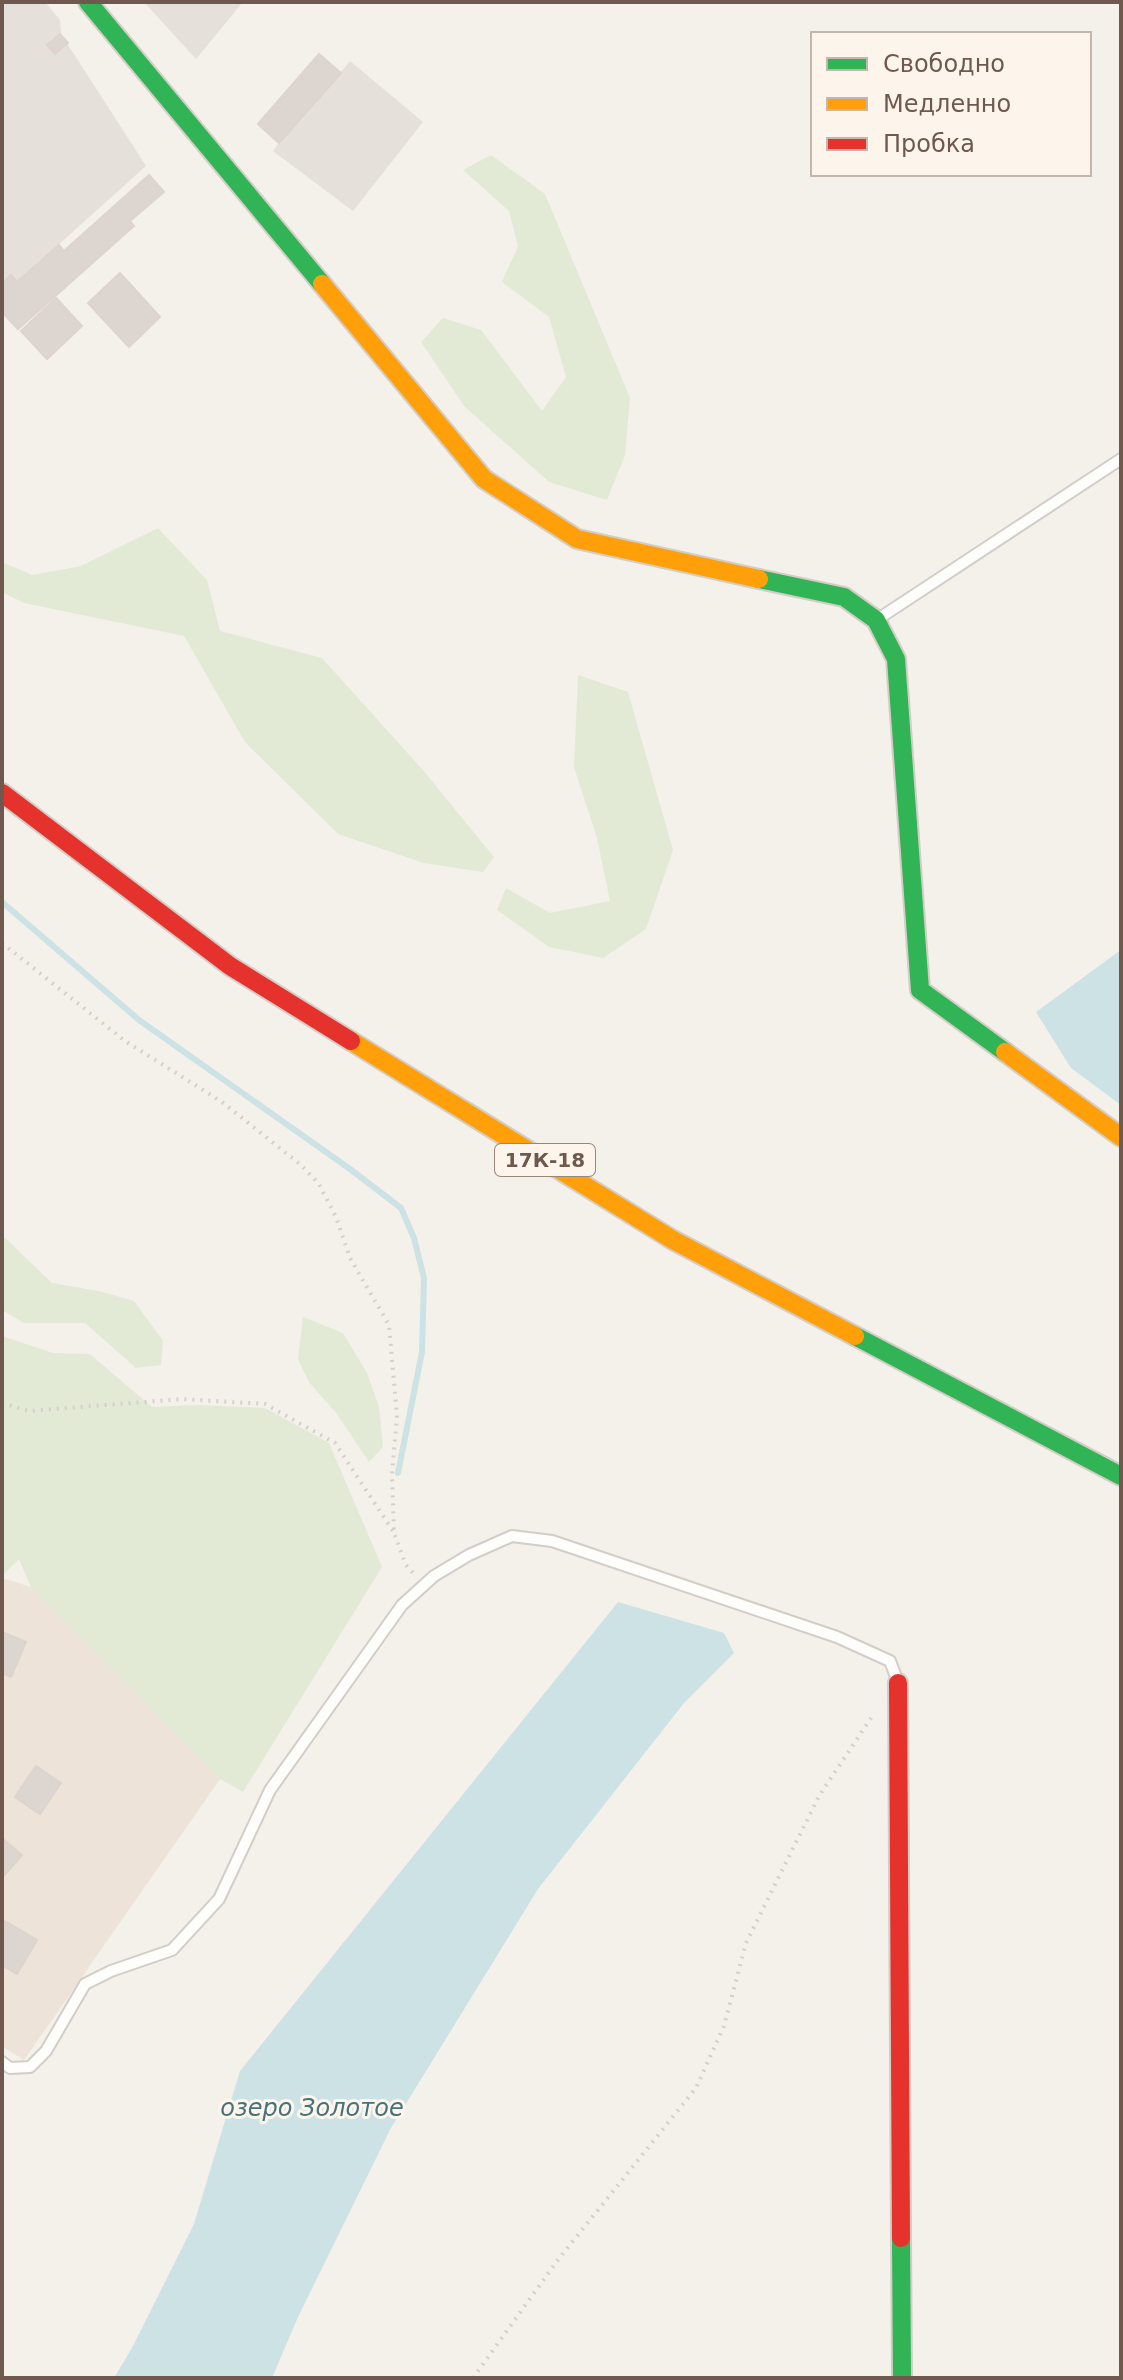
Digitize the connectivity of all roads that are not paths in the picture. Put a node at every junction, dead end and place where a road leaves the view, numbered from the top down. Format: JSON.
{"nodes":[{"id":1,"x":88,"y":2,"type":"edge"},
{"id":2,"x":1121,"y":459,"type":"edge"},
{"id":3,"x":876,"y":620,"type":"junction"},
{"id":4,"x":2,"y":793,"type":"edge"},
{"id":5,"x":1121,"y":1137,"type":"edge"},
{"id":6,"x":1121,"y":1476,"type":"edge"},
{"id":7,"x":898,"y":1683,"type":"joint"},
{"id":8,"x":2,"y":2062,"type":"edge"},
{"id":9,"x":902,"y":2378,"type":"edge"}],
"edges":[{"from":1,"to":3,"type":"street"},
{"from":2,"to":3,"type":"lane"},
{"from":3,"to":5,"type":"street"},
{"from":4,"to":6,"type":"street","number":"17К-18"},
{"from":7,"to":8,"type":"lane"},
{"from":7,"to":9,"type":"street"}]}
